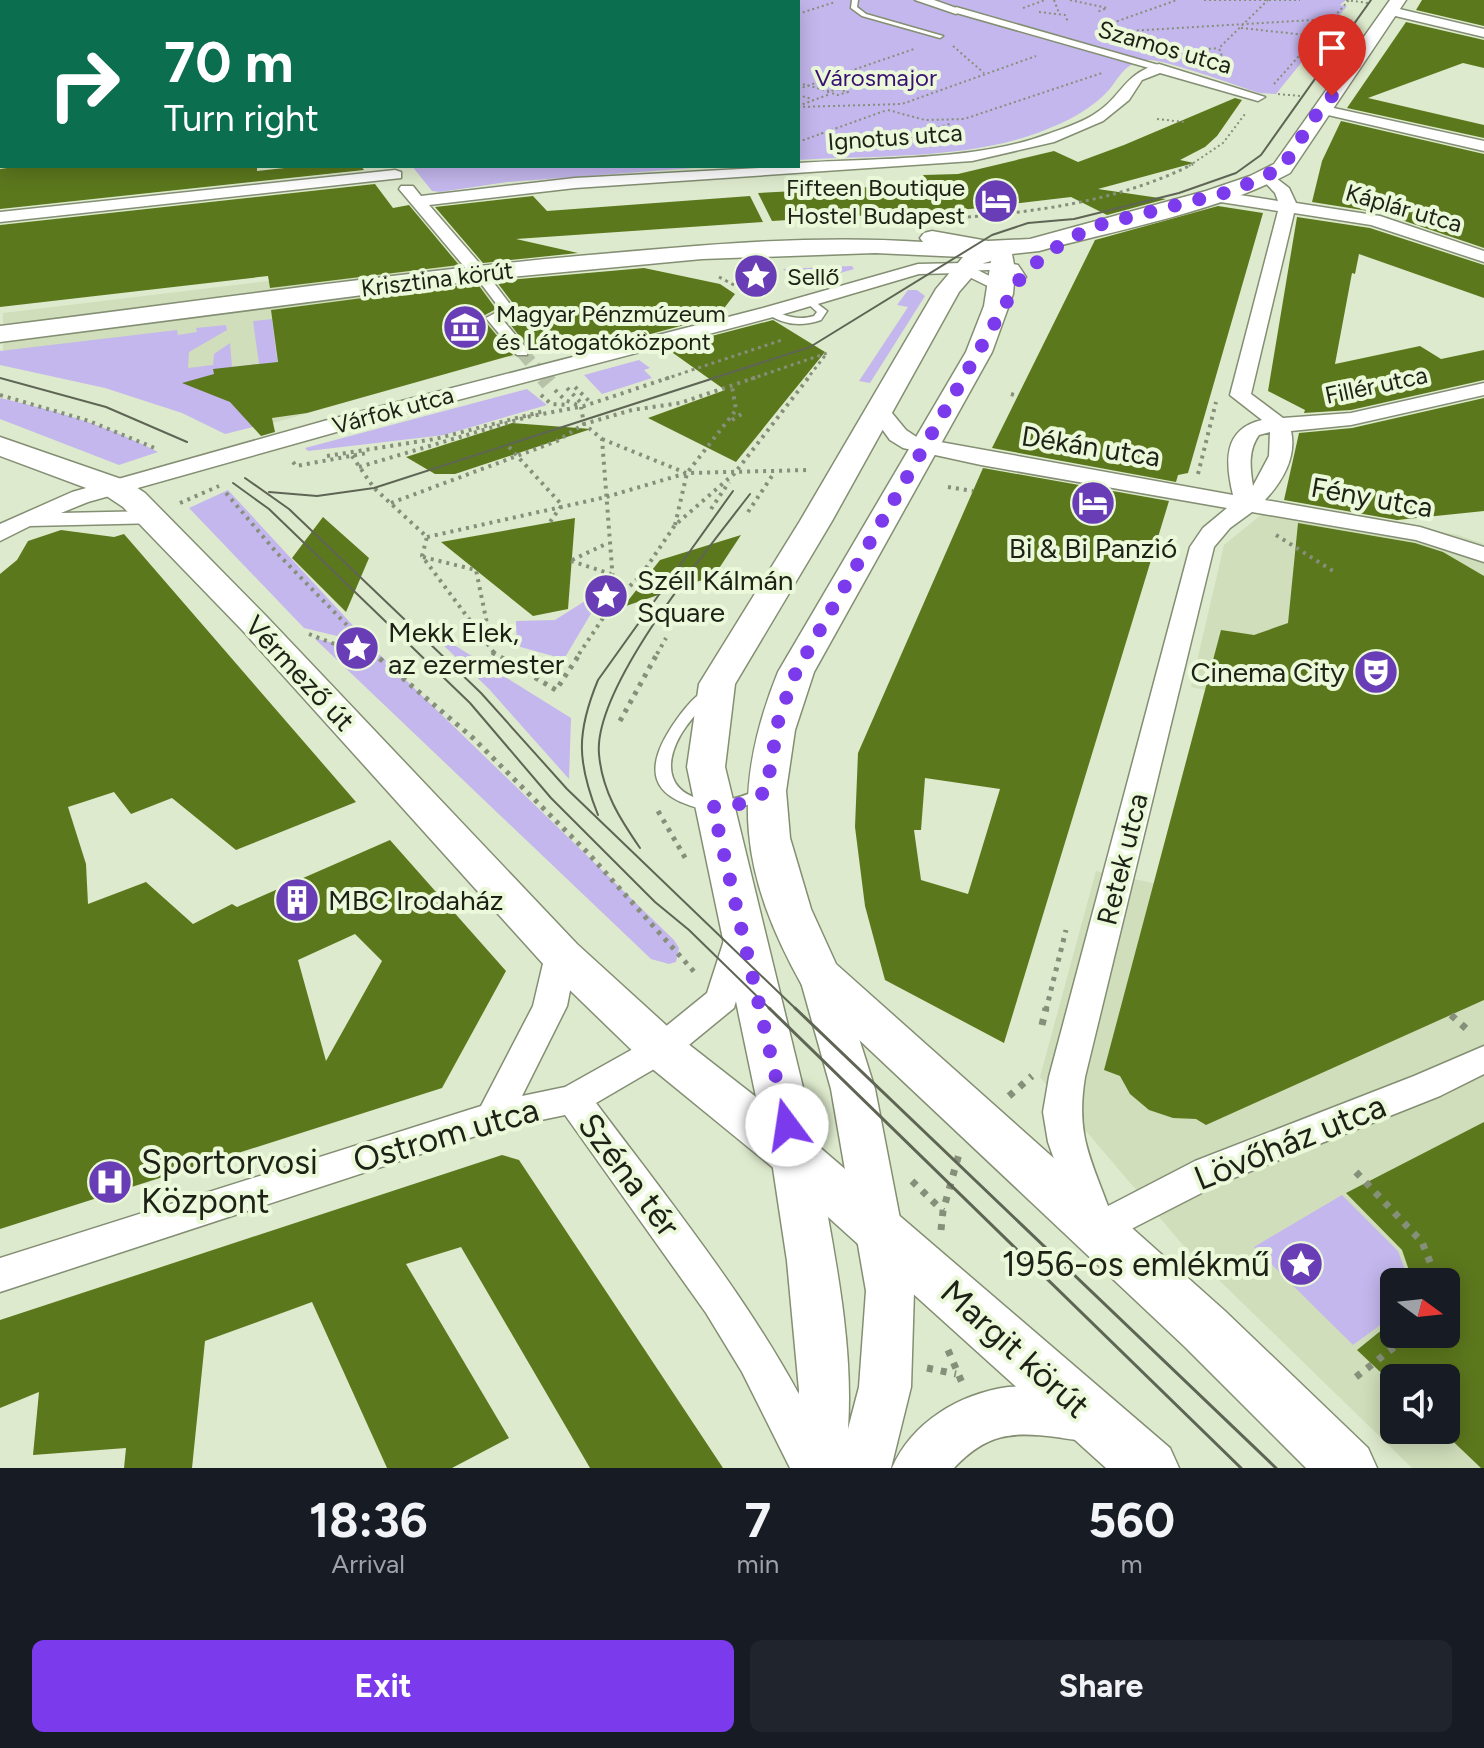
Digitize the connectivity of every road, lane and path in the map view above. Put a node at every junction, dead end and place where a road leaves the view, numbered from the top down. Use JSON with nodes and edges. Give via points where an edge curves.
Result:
{"nodes":[{"id":1,"x":841,"y":0,"type":"edge"},
{"id":2,"x":855,"y":0,"type":"edge"},
{"id":3,"x":921,"y":0,"type":"edge"},
{"id":4,"x":1054,"y":0,"type":"edge"},
{"id":5,"x":1070,"y":0,"type":"edge"},
{"id":6,"x":1177,"y":0,"type":"edge"},
{"id":7,"x":1204,"y":0,"type":"edge"},
{"id":8,"x":1300,"y":0,"type":"edge"},
{"id":9,"x":1347,"y":0,"type":"edge"},
{"id":10,"x":1266,"y":1,"type":"edge"},
{"id":11,"x":1389,"y":5,"type":"edge"},
{"id":12,"x":956,"y":10,"type":"joint"},
{"id":13,"x":1097,"y":12,"type":"dead end"},
{"id":14,"x":800,"y":13,"type":"edge"},
{"id":15,"x":1059,"y":14,"type":"dead end"},
{"id":16,"x":1330,"y":19,"type":"junction"},
{"id":17,"x":1239,"y":26,"type":"junction"},
{"id":18,"x":1484,"y":33,"type":"edge"},
{"id":19,"x":1083,"y":34,"type":"junction"},
{"id":20,"x":1316,"y":36,"type":"junction"},
{"id":21,"x":939,"y":37,"type":"junction"},
{"id":22,"x":1071,"y":43,"type":"junction"},
{"id":23,"x":1226,"y":67,"type":"dead end"},
{"id":24,"x":1152,"y":70,"type":"junction"},
{"id":25,"x":985,"y":74,"type":"junction"},
{"id":26,"x":800,"y":83,"type":"edge"},
{"id":27,"x":810,"y":85,"type":"junction"},
{"id":28,"x":800,"y":88,"type":"edge"},
{"id":29,"x":1262,"y":95,"type":"junction"},
{"id":30,"x":800,"y":96,"type":"edge"},
{"id":31,"x":815,"y":100,"type":"junction"},
{"id":32,"x":902,"y":104,"type":"junction"},
{"id":33,"x":800,"y":106,"type":"edge"},
{"id":34,"x":800,"y":107,"type":"edge"},
{"id":35,"x":1320,"y":109,"type":"junction"},
{"id":36,"x":888,"y":110,"type":"junction"},
{"id":37,"x":978,"y":114,"type":"junction"},
{"id":38,"x":985,"y":117,"type":"dead end"},
{"id":39,"x":964,"y":119,"type":"junction"},
{"id":40,"x":1157,"y":119,"type":"dead end"},
{"id":41,"x":1184,"y":122,"type":"dead end"},
{"id":42,"x":821,"y":133,"type":"junction"},
{"id":43,"x":900,"y":140,"type":"dead end"},
{"id":44,"x":800,"y":141,"type":"edge"},
{"id":45,"x":856,"y":142,"type":"dead end"},
{"id":46,"x":1484,"y":146,"type":"edge"},
{"id":47,"x":794,"y":168,"type":"edge"},
{"id":48,"x":800,"y":168,"type":"edge"},
{"id":49,"x":391,"y":171,"type":"edge"},
{"id":50,"x":1267,"y":176,"type":"junction"},
{"id":51,"x":1214,"y":196,"type":"junction"},
{"id":52,"x":417,"y":201,"type":"junction"},
{"id":53,"x":1288,"y":205,"type":"junction"},
{"id":54,"x":0,"y":217,"type":"edge"},
{"id":55,"x":968,"y":217,"type":"dead end"},
{"id":56,"x":1079,"y":229,"type":"junction"},
{"id":57,"x":931,"y":244,"type":"junction"},
{"id":58,"x":875,"y":246,"type":"junction"},
{"id":59,"x":1484,"y":257,"type":"edge"},
{"id":60,"x":964,"y":268,"type":"junction"},
{"id":61,"x":1005,"y":270,"type":"junction"},
{"id":62,"x":479,"y":273,"type":"junction"},
{"id":63,"x":707,"y":274,"type":"dead end"},
{"id":64,"x":862,"y":286,"type":"junction"},
{"id":65,"x":817,"y":299,"type":"junction"},
{"id":66,"x":770,"y":312,"type":"junction"},
{"id":67,"x":0,"y":334,"type":"edge"},
{"id":68,"x":522,"y":352,"type":"tunnel mouth"},
{"id":69,"x":566,"y":378,"type":"dead end"},
{"id":70,"x":559,"y":380,"type":"tunnel mouth"},
{"id":71,"x":549,"y":383,"type":"tunnel mouth"},
{"id":72,"x":732,"y":386,"type":"junction"},
{"id":73,"x":1484,"y":389,"type":"edge"},
{"id":74,"x":1011,"y":394,"type":"dead end"},
{"id":75,"x":0,"y":395,"type":"edge"},
{"id":76,"x":1018,"y":396,"type":"dead end"},
{"id":77,"x":591,"y":403,"type":"junction"},
{"id":78,"x":551,"y":404,"type":"dead end"},
{"id":79,"x":582,"y":406,"type":"junction"},
{"id":80,"x":565,"y":408,"type":"junction"},
{"id":81,"x":880,"y":411,"type":"junction"},
{"id":82,"x":745,"y":412,"type":"dead end"},
{"id":83,"x":774,"y":414,"type":"dead end"},
{"id":84,"x":781,"y":414,"type":"junction"},
{"id":85,"x":729,"y":422,"type":"junction"},
{"id":86,"x":584,"y":424,"type":"junction"},
{"id":87,"x":1278,"y":424,"type":"junction"},
{"id":88,"x":435,"y":439,"type":"junction"},
{"id":89,"x":602,"y":439,"type":"junction"},
{"id":90,"x":0,"y":446,"type":"edge"},
{"id":91,"x":925,"y":446,"type":"junction"},
{"id":92,"x":509,"y":447,"type":"dead end"},
{"id":93,"x":158,"y":449,"type":"dead end"},
{"id":94,"x":517,"y":455,"type":"junction"},
{"id":95,"x":352,"y":456,"type":"junction"},
{"id":96,"x":280,"y":463,"type":"dead end"},
{"id":97,"x":296,"y":466,"type":"dead end"},
{"id":98,"x":359,"y":467,"type":"junction"},
{"id":99,"x":820,"y":469,"type":"dead end"},
{"id":100,"x":775,"y":472,"type":"junction"},
{"id":101,"x":687,"y":473,"type":"junction"},
{"id":102,"x":734,"y":474,"type":"junction"},
{"id":103,"x":948,"y":487,"type":"dead end"},
{"id":104,"x":116,"y":488,"type":"junction"},
{"id":105,"x":1173,"y":490,"type":"junction"},
{"id":106,"x":973,"y":491,"type":"dead end"},
{"id":107,"x":226,"y":493,"type":"dead end"},
{"id":108,"x":606,"y":497,"type":"junction"},
{"id":109,"x":1250,"y":502,"type":"junction"},
{"id":110,"x":391,"y":503,"type":"junction"},
{"id":111,"x":562,"y":505,"type":"junction"},
{"id":112,"x":711,"y":509,"type":"dead end"},
{"id":113,"x":748,"y":512,"type":"dead end"},
{"id":114,"x":153,"y":518,"type":"junction"},
{"id":115,"x":550,"y":522,"type":"dead end"},
{"id":116,"x":675,"y":525,"type":"junction"},
{"id":117,"x":10,"y":528,"type":"edge"},
{"id":118,"x":427,"y":537,"type":"junction"},
{"id":119,"x":608,"y":543,"type":"junction"},
{"id":120,"x":1484,"y":555,"type":"edge"},
{"id":121,"x":422,"y":556,"type":"junction"},
{"id":122,"x":1333,"y":571,"type":"dead end"},
{"id":123,"x":611,"y":574,"type":"junction"},
{"id":124,"x":613,"y":603,"type":"junction"},
{"id":125,"x":300,"y":630,"type":"dead end"},
{"id":126,"x":666,"y":638,"type":"dead end"},
{"id":127,"x":372,"y":652,"type":"junction"},
{"id":128,"x":493,"y":653,"type":"junction"},
{"id":129,"x":620,"y":721,"type":"dead end"},
{"id":130,"x":766,"y":792,"type":"junction"},
{"id":131,"x":651,"y":800,"type":"dead end"},
{"id":132,"x":713,"y":807,"type":"junction"},
{"id":133,"x":689,"y":864,"type":"dead end"},
{"id":134,"x":740,"y":930,"type":"junction"},
{"id":135,"x":561,"y":955,"type":"junction"},
{"id":136,"x":680,"y":959,"type":"dead end"},
{"id":137,"x":819,"y":975,"type":"junction"},
{"id":138,"x":1451,"y":1015,"type":"dead end"},
{"id":139,"x":1478,"y":1047,"type":"edge"},
{"id":140,"x":661,"y":1049,"type":"junction"},
{"id":141,"x":573,"y":1099,"type":"junction"},
{"id":142,"x":494,"y":1116,"type":"junction"},
{"id":143,"x":982,"y":1122,"type":"junction"},
{"id":144,"x":794,"y":1155,"type":"junction"},
{"id":145,"x":1356,"y":1172,"type":"dead end"},
{"id":146,"x":943,"y":1211,"type":"dead end"},
{"id":147,"x":881,"y":1230,"type":"junction"},
{"id":148,"x":1098,"y":1230,"type":"junction"},
{"id":149,"x":1432,"y":1268,"type":"edge"},
{"id":150,"x":0,"y":1275,"type":"edge"},
{"id":151,"x":1393,"y":1348,"type":"edge"},
{"id":152,"x":1356,"y":1377,"type":"dead end"},
{"id":153,"x":1095,"y":1420,"type":"junction"},
{"id":154,"x":813,"y":1468,"type":"edge"},
{"id":155,"x":819,"y":1468,"type":"edge"},
{"id":156,"x":864,"y":1468,"type":"edge"},
{"id":157,"x":919,"y":1468,"type":"edge"},
{"id":158,"x":1149,"y":1468,"type":"edge"},
{"id":159,"x":1347,"y":1468,"type":"edge"}],
"edges":[{"from":1,"to":14,"type":"path"},
{"from":2,"to":21,"type":"lane","via":[[854,8],[864,15]]},
{"from":3,"to":12,"type":"street","name":"Szamos utca"},
{"from":4,"to":15,"type":"path"},
{"from":5,"to":13,"type":"path","via":[[1107,8]]},
{"from":6,"to":19,"type":"path"},
{"from":7,"to":10,"type":"path"},
{"from":8,"to":10,"type":"path"},
{"from":9,"to":11,"type":"path"},
{"from":9,"to":16,"type":"path"},
{"from":10,"to":17,"type":"path"},
{"from":11,"to":18,"type":"street"},
{"from":11,"to":35,"type":"main road"},
{"from":12,"to":22,"type":"street","name":"Szamos utca"},
{"from":16,"to":17,"type":"path"},
{"from":16,"to":20,"type":"path"},
{"from":17,"to":19,"type":"path"},
{"from":17,"to":20,"type":"path"},
{"from":17,"to":23,"type":"path","via":[[1219,48]]},
{"from":19,"to":22,"type":"path"},
{"from":20,"to":29,"type":"path"},
{"from":21,"to":25,"type":"path"},
{"from":21,"to":27,"type":"path"},
{"from":22,"to":24,"type":"street","name":"Szamos utca"},
{"from":22,"to":25,"type":"path"},
{"from":24,"to":29,"type":"street","name":"Szamos utca"},
{"from":24,"to":37,"type":"path","via":[[1111,70]]},
{"from":24,"to":48,"type":"street","name":"Ignotus utca","via":[[1137,77],[1124,97],[1098,118],[1049,139],[972,156]]},
{"from":25,"to":32,"type":"path"},
{"from":26,"to":27,"type":"path"},
{"from":27,"to":28,"type":"path"},
{"from":27,"to":31,"type":"path","via":[[830,92]]},
{"from":29,"to":55,"type":"path","via":[[1223,143],[1159,179],[1063,205]]},
{"from":30,"to":31,"type":"path"},
{"from":31,"to":33,"type":"path"},
{"from":32,"to":34,"type":"path"},
{"from":32,"to":36,"type":"path"},
{"from":35,"to":46,"type":"street"},
{"from":35,"to":50,"type":"main road","via":[[1282,168]]},
{"from":36,"to":39,"type":"path","via":[[925,120]]},
{"from":36,"to":42,"type":"path"},
{"from":37,"to":38,"type":"path"},
{"from":37,"to":39,"type":"path"},
{"from":39,"to":43,"type":"path"},
{"from":40,"to":41,"type":"path"},
{"from":42,"to":44,"type":"path"},
{"from":42,"to":45,"type":"path"},
{"from":47,"to":52,"type":"street","name":"Ignotus utca","via":[[587,182]]},
{"from":49,"to":52,"type":"street"},
{"from":49,"to":54,"type":"street"},
{"from":50,"to":51,"type":"main road"},
{"from":50,"to":53,"type":"street","via":[[1288,198]]},
{"from":51,"to":53,"type":"street","name":"Káplár utca"},
{"from":51,"to":56,"type":"main road"},
{"from":52,"to":62,"type":"street"},
{"from":53,"to":59,"type":"street","name":"Káplár utca","via":[[1391,220]]},
{"from":53,"to":87,"type":"street","via":[[1240,386],[1247,402]]},
{"from":56,"to":57,"type":"main road"},
{"from":56,"to":61,"type":"main road","via":[[1047,253]]},
{"from":56,"to":61,"type":"main road","via":[[1031,246]]},
{"from":57,"to":58,"type":"main road","name":"Krisztina körút"},
{"from":57,"to":60,"type":"main road"},
{"from":57,"to":61,"type":"main road"},
{"from":58,"to":62,"type":"main road","name":"Krisztina körút","via":[[702,252]]},
{"from":58,"to":64,"type":"street","via":[[876,269]]},
{"from":60,"to":61,"type":"main road"},
{"from":60,"to":61,"type":"street"},
{"from":60,"to":64,"type":"street","name":"Várfok utca","via":[[918,269]]},
{"from":60,"to":81,"type":"main road"},
{"from":61,"to":91,"type":"main road","via":[[990,328]]},
{"from":62,"to":67,"type":"main road","name":"Krisztina körút"},
{"from":62,"to":68,"type":"street","via":[[509,312],[493,318]]},
{"from":63,"to":66,"type":"path","via":[[742,287]]},
{"from":64,"to":65,"type":"street","name":"Várfok utca"},
{"from":65,"to":66,"type":"street","name":"Várfok utca"},
{"from":65,"to":77,"type":"path","via":[[833,305],[823,323]]},
{"from":66,"to":104,"type":"street","name":"Várfok utca"},
{"from":69,"to":77,"type":"path"},
{"from":70,"to":79,"type":"path"},
{"from":71,"to":79,"type":"path","via":[[565,400]]},
{"from":72,"to":84,"type":"path","via":[[827,353]]},
{"from":72,"to":85,"type":"path","via":[[736,410]]},
{"from":72,"to":86,"type":"path"},
{"from":73,"to":87,"type":"street","name":"Fillér utca","via":[[1326,422]]},
{"from":74,"to":76,"type":"path"},
{"from":75,"to":93,"type":"path","via":[[89,421]]},
{"from":77,"to":79,"type":"path"},
{"from":78,"to":79,"type":"path"},
{"from":79,"to":80,"type":"path"},
{"from":79,"to":86,"type":"path"},
{"from":80,"to":88,"type":"path"},
{"from":80,"to":98,"type":"path"},
{"from":81,"to":91,"type":"street","name":"Dékán utca","via":[[903,439]]},
{"from":81,"to":132,"type":"main road","via":[[717,684],[706,767]]},
{"from":82,"to":85,"type":"path"},
{"from":83,"to":84,"type":"path"},
{"from":84,"to":102,"type":"path"},
{"from":85,"to":101,"type":"path"},
{"from":86,"to":89,"type":"path"},
{"from":86,"to":94,"type":"path","via":[[557,441]]},
{"from":87,"to":109,"type":"street","name":"Retek utca","via":[[1283,444],[1276,473]]},
{"from":87,"to":109,"type":"street","via":[[1247,435]]},
{"from":88,"to":95,"type":"path"},
{"from":88,"to":96,"type":"path"},
{"from":89,"to":101,"type":"path"},
{"from":89,"to":108,"type":"path"},
{"from":90,"to":104,"type":"main road","name":"Vérmező út"},
{"from":91,"to":105,"type":"street","name":"Dékán utca"},
{"from":91,"to":130,"type":"main road","via":[[796,672],[779,717]]},
{"from":92,"to":94,"type":"path"},
{"from":94,"to":110,"type":"path"},
{"from":94,"to":111,"type":"path"},
{"from":95,"to":97,"type":"path"},
{"from":95,"to":98,"type":"path"},
{"from":98,"to":110,"type":"path"},
{"from":99,"to":100,"type":"path"},
{"from":100,"to":102,"type":"path"},
{"from":100,"to":113,"type":"path"},
{"from":101,"to":102,"type":"path"},
{"from":101,"to":108,"type":"path"},
{"from":101,"to":116,"type":"path"},
{"from":102,"to":112,"type":"path"},
{"from":102,"to":116,"type":"path"},
{"from":103,"to":106,"type":"path"},
{"from":104,"to":114,"type":"main road","name":"Vérmező út"},
{"from":104,"to":117,"type":"street","name":"Várfok utca","via":[[80,497]]},
{"from":105,"to":109,"type":"street","name":"Dékán utca"},
{"from":105,"to":109,"type":"street","name":"Retek utca","via":[[1210,485]]},
{"from":107,"to":127,"type":"path"},
{"from":108,"to":111,"type":"path"},
{"from":108,"to":119,"type":"path"},
{"from":109,"to":120,"type":"street","name":"Fény utca","via":[[1420,534]]},
{"from":109,"to":122,"type":"path"},
{"from":109,"to":148,"type":"street","name":"Retek utca","via":[[1211,531],[1202,547],[1067,1077],[1061,1112],[1066,1142]]},
{"from":110,"to":118,"type":"path"},
{"from":111,"to":115,"type":"path"},
{"from":111,"to":118,"type":"path"},
{"from":114,"to":117,"type":"street","name":"Várfok utca"},
{"from":114,"to":135,"type":"main road","name":"Vérmező út"},
{"from":116,"to":124,"type":"path","via":[[642,574]]},
{"from":118,"to":121,"type":"path"},
{"from":119,"to":123,"type":"path"},
{"from":119,"to":123,"type":"path","via":[[571,561]]},
{"from":121,"to":128,"type":"path"},
{"from":121,"to":128,"type":"path","via":[[476,570]]},
{"from":123,"to":124,"type":"path"},
{"from":124,"to":128,"type":"path","via":[[556,690]]},
{"from":125,"to":127,"type":"path","via":[[362,655]]},
{"from":126,"to":129,"type":"path"},
{"from":127,"to":136,"type":"path","via":[[538,801]]},
{"from":130,"to":132,"type":"lane","via":[[739,804]]},
{"from":130,"to":137,"type":"main road","via":[[775,861],[800,940]]},
{"from":131,"to":133,"type":"path"},
{"from":132,"to":134,"type":"main road"},
{"from":134,"to":140,"type":"street","name":"Széna tér","via":[[722,999]]},
{"from":134,"to":144,"type":"main road"},
{"from":135,"to":140,"type":"main road","name":"Vérmező út"},
{"from":135,"to":142,"type":"street","via":[[550,1006]]},
{"from":137,"to":143,"type":"main road"},
{"from":137,"to":147,"type":"street","via":[[853,1089]]},
{"from":138,"to":139,"type":"path"},
{"from":139,"to":148,"type":"street","name":"Lövőház utca","via":[[1427,1086],[1208,1172]]},
{"from":140,"to":141,"type":"street","name":"Széna tér"},
{"from":140,"to":144,"type":"main road","name":"Vérmező út"},
{"from":141,"to":142,"type":"street","name":"Ostrom utca"},
{"from":141,"to":154,"type":"street","name":"Széna tér","via":[[728,1312]]},
{"from":142,"to":150,"type":"street","name":"Ostrom utca"},
{"from":143,"to":146,"type":"path","via":[[956,1160]]},
{"from":143,"to":148,"type":"main road"},
{"from":144,"to":147,"type":"main road"},
{"from":144,"to":155,"type":"street","via":[[825,1390]]},
{"from":145,"to":149,"type":"path","via":[[1422,1242]]},
{"from":147,"to":153,"type":"main road","name":"Margit körút"},
{"from":147,"to":156,"type":"street","via":[[890,1291],[888,1359]]},
{"from":148,"to":159,"type":"main road"},
{"from":151,"to":152,"type":"path"},
{"from":153,"to":157,"type":"street","via":[[1032,1410],[980,1417],[945,1440]]},
{"from":153,"to":158,"type":"main road","name":"Margit körút"}]}
